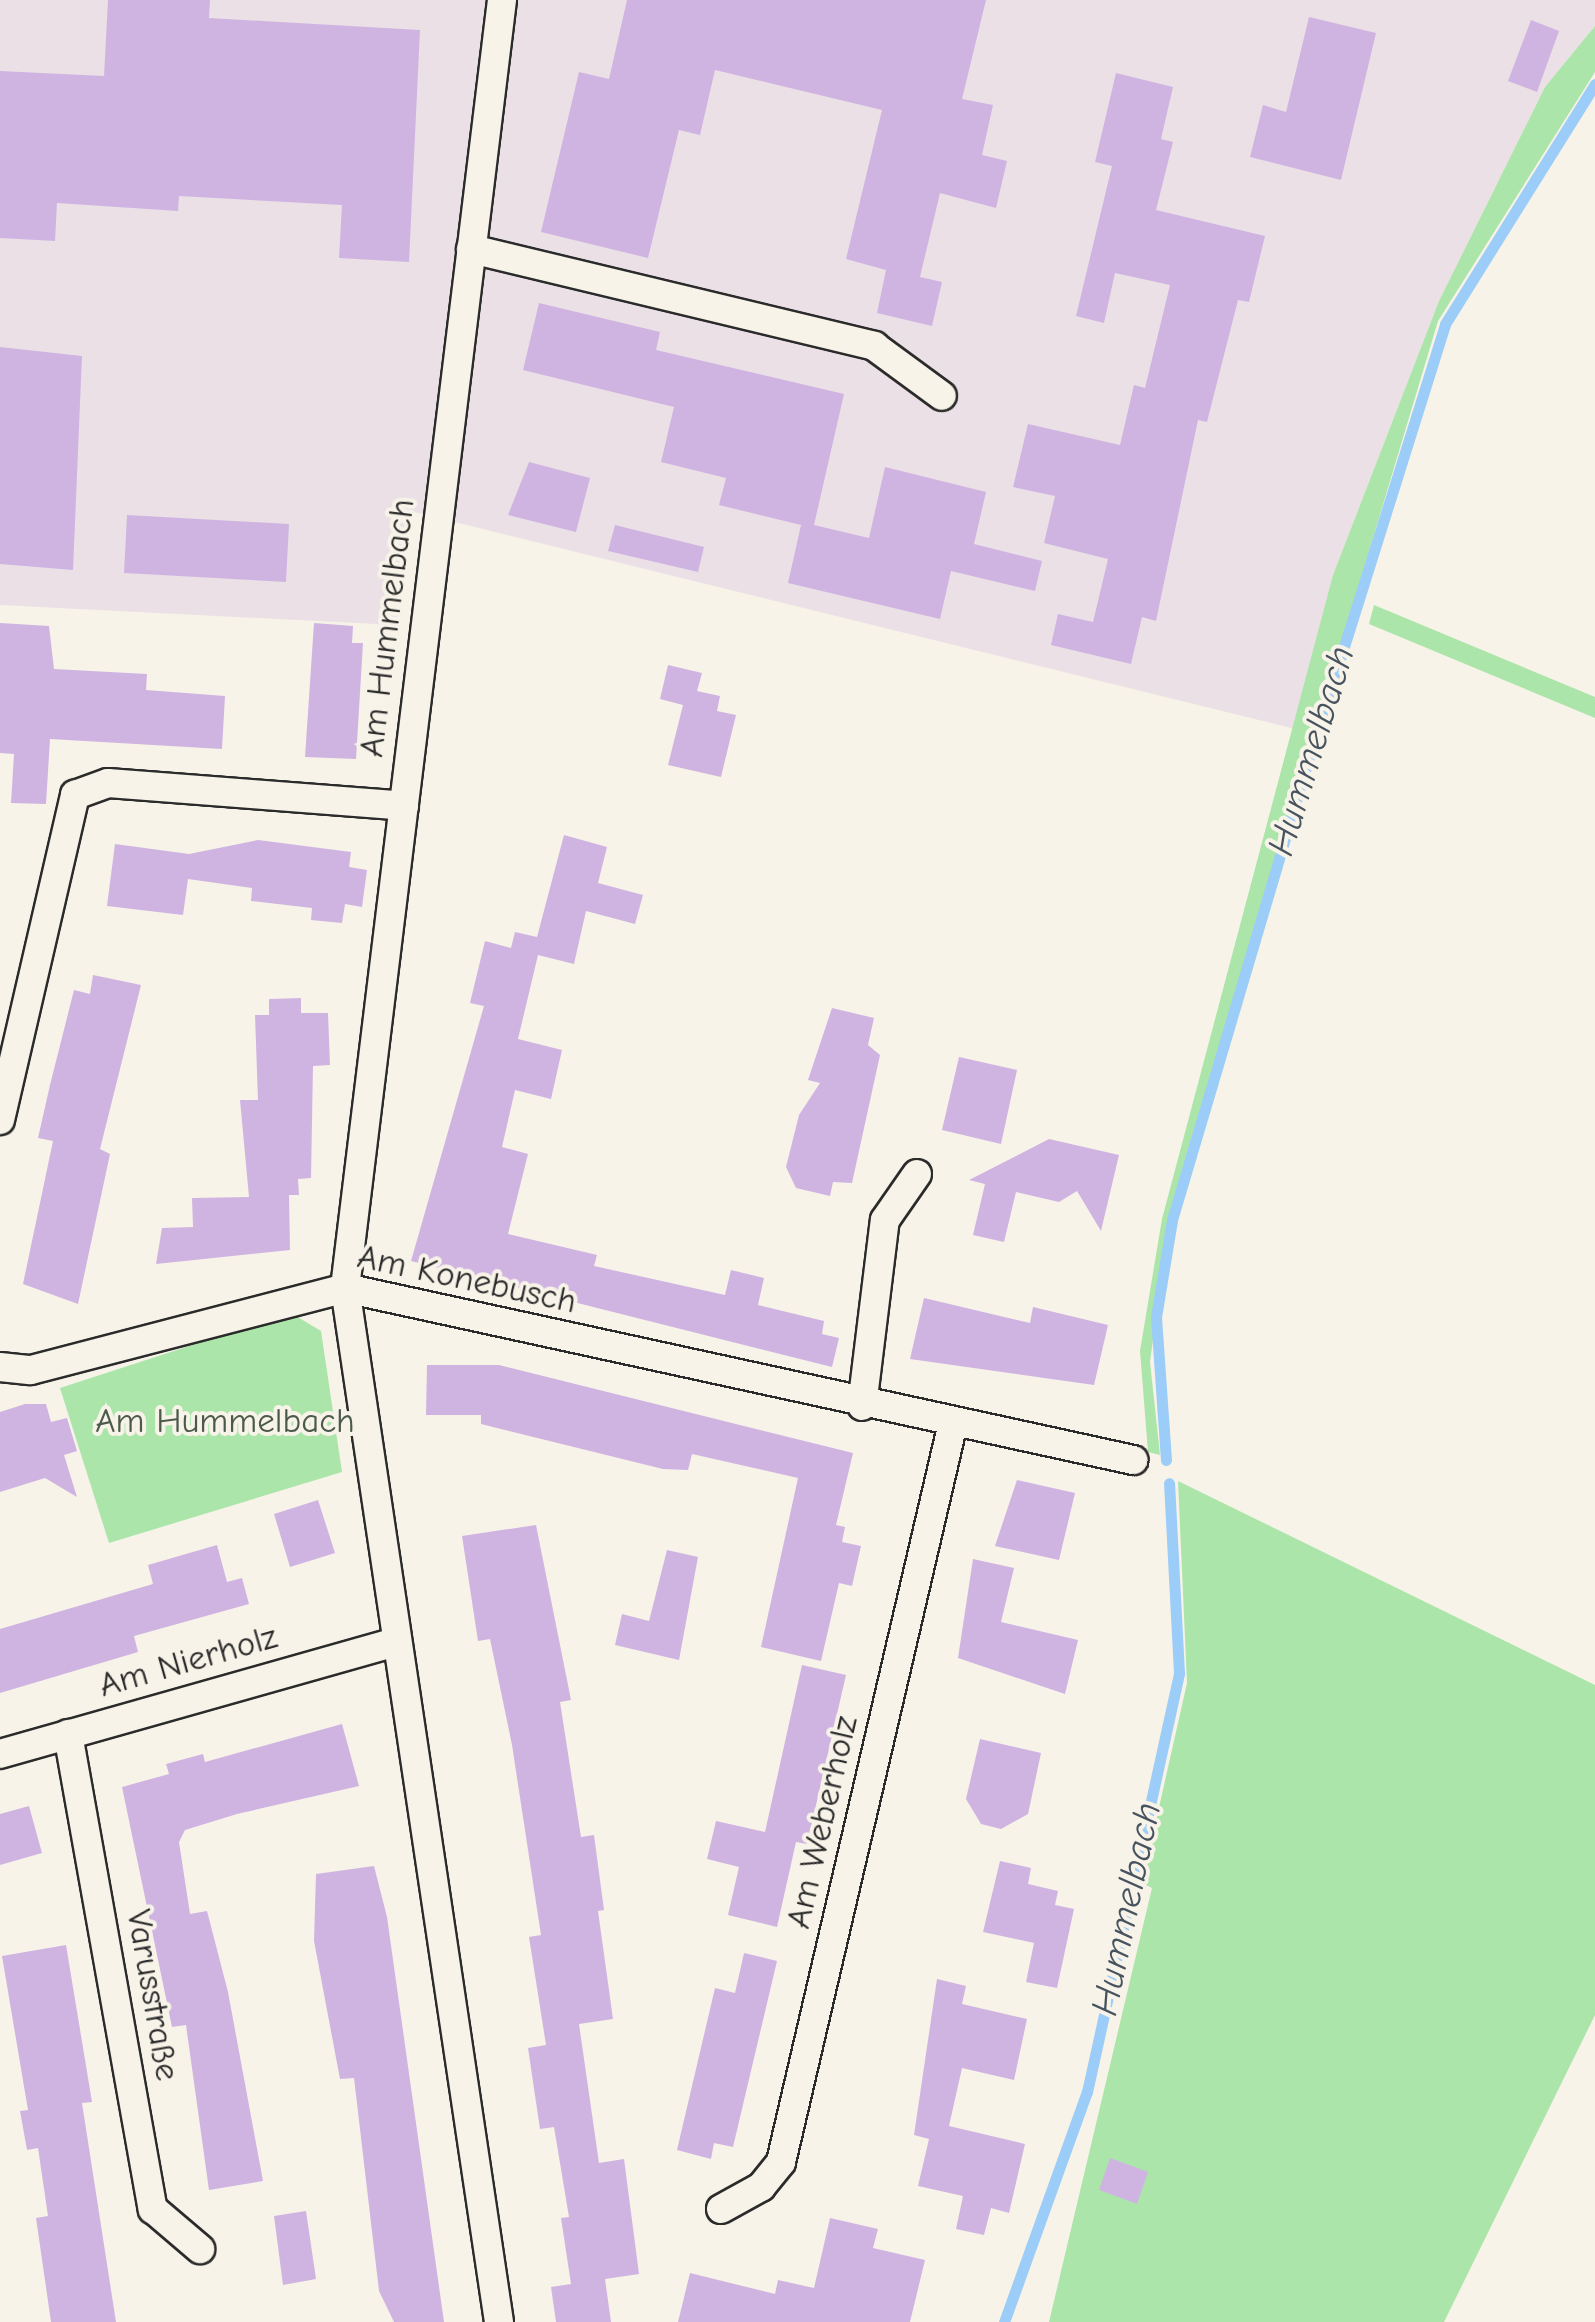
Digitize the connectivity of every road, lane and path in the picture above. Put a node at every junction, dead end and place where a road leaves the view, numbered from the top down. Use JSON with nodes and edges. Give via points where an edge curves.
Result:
{"nodes":[{"id":1,"x":502,"y":0,"type":"edge"},
{"id":2,"x":471,"y":249,"type":"junction"},
{"id":3,"x":942,"y":396,"type":"dead end"},
{"id":4,"x":404,"y":806,"type":"junction"},
{"id":5,"x":0,"y":1120,"type":"edge"},
{"id":6,"x":917,"y":1174,"type":"dead end"},
{"id":7,"x":345,"y":1288,"type":"junction"},
{"id":8,"x":0,"y":1366,"type":"edge"},
{"id":9,"x":862,"y":1406,"type":"junction"},
{"id":10,"x":953,"y":1423,"type":"junction"},
{"id":11,"x":1133,"y":1460,"type":"dead end"},
{"id":12,"x":396,"y":1642,"type":"junction"},
{"id":13,"x":68,"y":1734,"type":"junction"},
{"id":14,"x":0,"y":1754,"type":"edge"},
{"id":15,"x":721,"y":2209,"type":"dead end"},
{"id":16,"x":200,"y":2249,"type":"dead end"},
{"id":17,"x":498,"y":2322,"type":"edge"}],
"edges":[{"from":1,"to":2,"type":"street","name":"Am Hummelbach"},
{"from":2,"to":3,"type":"street","via":[[874,346]]},
{"from":2,"to":4,"type":"street","name":"Am Hummelbach"},
{"from":4,"to":5,"type":"street","via":[[108,783],[75,795]]},
{"from":4,"to":7,"type":"street","name":"Am Hummelbach"},
{"from":6,"to":9,"type":"street","via":[[885,1220]]},
{"from":7,"to":8,"type":"street","name":"Am Konebusch","via":[[30,1370]]},
{"from":7,"to":9,"type":"street","name":"Am Konebusch"},
{"from":7,"to":12,"type":"street","name":"Am Hummelbach"},
{"from":9,"to":10,"type":"street","name":"Am Konebusch"},
{"from":10,"to":11,"type":"street","name":"Am Konebusch"},
{"from":10,"to":15,"type":"street","name":"Am Weberholz","via":[[782,2162],[761,2187]]},
{"from":12,"to":13,"type":"street","name":"Am Nierholz"},
{"from":12,"to":17,"type":"street","name":"Am Hummelbach"},
{"from":13,"to":14,"type":"street","name":"Am Nierholz"},
{"from":13,"to":16,"type":"street","name":"Varusstraße","via":[[154,2208]]}]}
